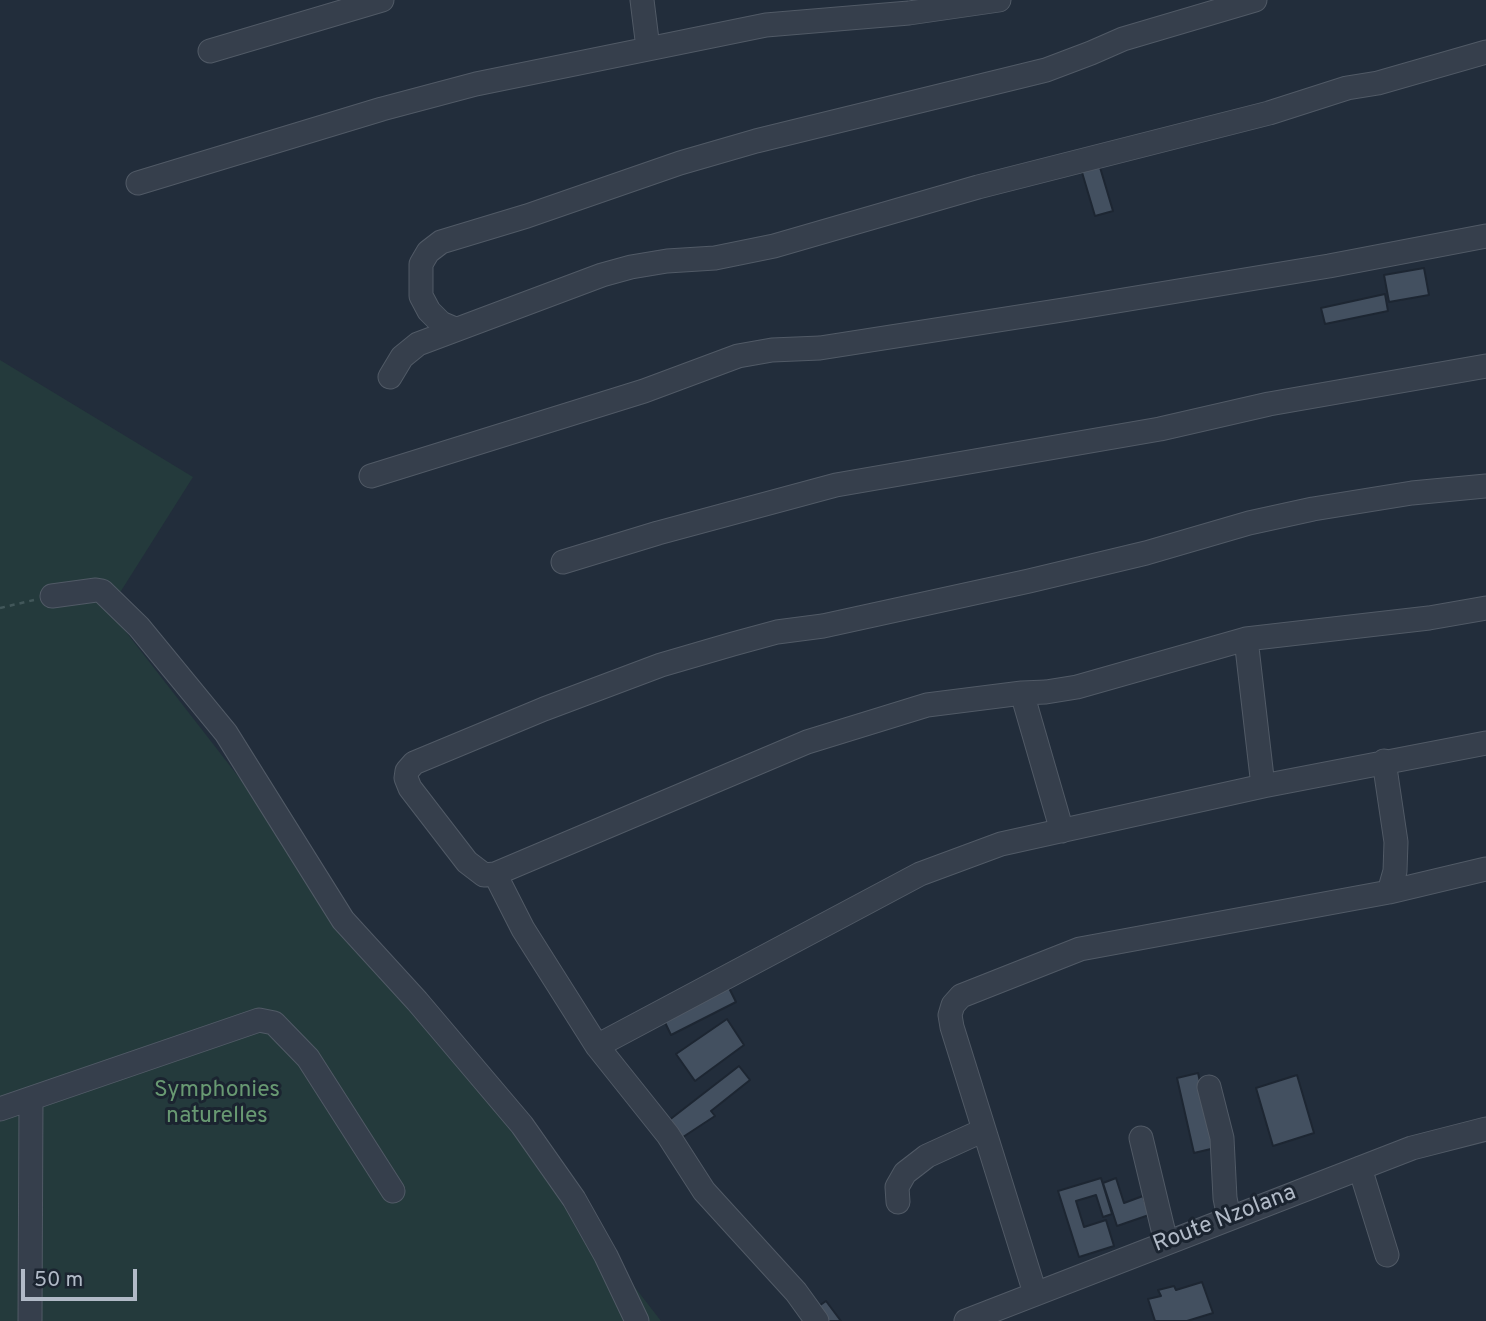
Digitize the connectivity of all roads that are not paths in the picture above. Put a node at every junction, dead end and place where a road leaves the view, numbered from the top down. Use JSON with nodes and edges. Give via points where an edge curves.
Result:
{"nodes":[{"id":1,"x":382,"y":0,"type":"edge"},
{"id":2,"x":642,"y":0,"type":"edge"},
{"id":3,"x":999,"y":0,"type":"edge"},
{"id":4,"x":1255,"y":0,"type":"edge"},
{"id":5,"x":648,"y":48,"type":"junction"},
{"id":6,"x":210,"y":51,"type":"dead end"},
{"id":7,"x":1486,"y":52,"type":"edge"},
{"id":8,"x":138,"y":183,"type":"dead end"},
{"id":9,"x":1486,"y":236,"type":"edge"},
{"id":10,"x":455,"y":329,"type":"junction"},
{"id":11,"x":1486,"y":366,"type":"edge"},
{"id":12,"x":390,"y":377,"type":"dead end"},
{"id":13,"x":371,"y":476,"type":"dead end"},
{"id":14,"x":1486,"y":486,"type":"edge"},
{"id":15,"x":564,"y":562,"type":"dead end"},
{"id":16,"x":52,"y":596,"type":"road end"},
{"id":17,"x":1486,"y":608,"type":"edge"},
{"id":18,"x":1246,"y":639,"type":"junction"},
{"id":19,"x":1022,"y":693,"type":"junction"},
{"id":20,"x":1486,"y":743,"type":"edge"},
{"id":21,"x":1384,"y":761,"type":"junction"},
{"id":22,"x":1263,"y":786,"type":"junction"},
{"id":23,"x":1062,"y":831,"type":"junction"},
{"id":24,"x":1486,"y":869,"type":"edge"},
{"id":25,"x":495,"y":874,"type":"junction"},
{"id":26,"x":1389,"y":892,"type":"junction"},
{"id":27,"x":597,"y":1046,"type":"junction"},
{"id":28,"x":1209,"y":1087,"type":"dead end"},
{"id":29,"x":31,"y":1099,"type":"junction"},
{"id":30,"x":0,"y":1109,"type":"edge"},
{"id":31,"x":1486,"y":1129,"type":"edge"},
{"id":32,"x":984,"y":1130,"type":"junction"},
{"id":33,"x":1141,"y":1139,"type":"dead end"},
{"id":34,"x":1360,"y":1168,"type":"junction"},
{"id":35,"x":393,"y":1191,"type":"dead end"},
{"id":36,"x":898,"y":1202,"type":"dead end"},
{"id":37,"x":1229,"y":1218,"type":"junction"},
{"id":38,"x":1167,"y":1242,"type":"junction"},
{"id":39,"x":1387,"y":1255,"type":"dead end"},
{"id":40,"x":1035,"y":1293,"type":"junction"},
{"id":41,"x":30,"y":1321,"type":"edge"},
{"id":42,"x":637,"y":1321,"type":"edge"},
{"id":43,"x":817,"y":1321,"type":"edge"},
{"id":44,"x":966,"y":1321,"type":"edge"}],
"edges":[{"from":1,"to":6,"type":"street"},
{"from":2,"to":5,"type":"street"},
{"from":3,"to":5,"type":"street","via":[[766,25]]},
{"from":4,"to":10,"type":"street","via":[[1123,39],[1046,70],[680,163],[441,242],[421,264],[421,296],[441,323]]},
{"from":5,"to":8,"type":"street","via":[[476,84]]},
{"from":7,"to":10,"type":"street","via":[[774,246],[631,267]]},
{"from":9,"to":13,"type":"street","via":[[1030,315],[738,356],[644,391]]},
{"from":10,"to":12,"type":"street","via":[[418,344],[402,357]]},
{"from":11,"to":15,"type":"street","via":[[836,485]]},
{"from":14,"to":25,"type":"street","via":[[1313,509],[1029,581],[777,632],[661,665],[414,763],[407,771],[410,788],[475,870]]},
{"from":16,"to":42,"type":"street","via":[[102,592],[139,627],[226,733],[343,920],[522,1125],[574,1199]]},
{"from":17,"to":18,"type":"street"},
{"from":18,"to":19,"type":"street","via":[[1077,687]]},
{"from":18,"to":22,"type":"street"},
{"from":19,"to":23,"type":"street"},
{"from":19,"to":25,"type":"street","via":[[926,705],[807,742]]},
{"from":20,"to":21,"type":"street"},
{"from":21,"to":22,"type":"street"},
{"from":21,"to":26,"type":"street","via":[[1396,842]]},
{"from":22,"to":23,"type":"street"},
{"from":23,"to":27,"type":"street","via":[[1001,844],[920,874]]},
{"from":24,"to":26,"type":"street"},
{"from":25,"to":27,"type":"street","via":[[523,929]]},
{"from":26,"to":32,"type":"street","via":[[1080,949],[961,996],[950,1015],[952,1027]]},
{"from":27,"to":43,"type":"street","via":[[668,1135],[704,1191]]},
{"from":28,"to":37,"type":"street","via":[[1222,1138]]},
{"from":29,"to":30,"type":"street"},
{"from":29,"to":35,"type":"street","via":[[259,1020],[274,1023],[308,1058]]},
{"from":29,"to":41,"type":"street"},
{"from":31,"to":34,"type":"street","name":"Route Nzolana","via":[[1412,1148]]},
{"from":32,"to":36,"type":"street","via":[[926,1156],[905,1173],[897,1186]]},
{"from":32,"to":40,"type":"street"},
{"from":33,"to":38,"type":"street"},
{"from":34,"to":37,"type":"street","name":"Route Nzolana"},
{"from":34,"to":39,"type":"street"},
{"from":37,"to":38,"type":"street","name":"Route Nzolana"},
{"from":38,"to":40,"type":"street","name":"Route Nzolana"},
{"from":40,"to":44,"type":"street","name":"Route Nzolana"}]}
